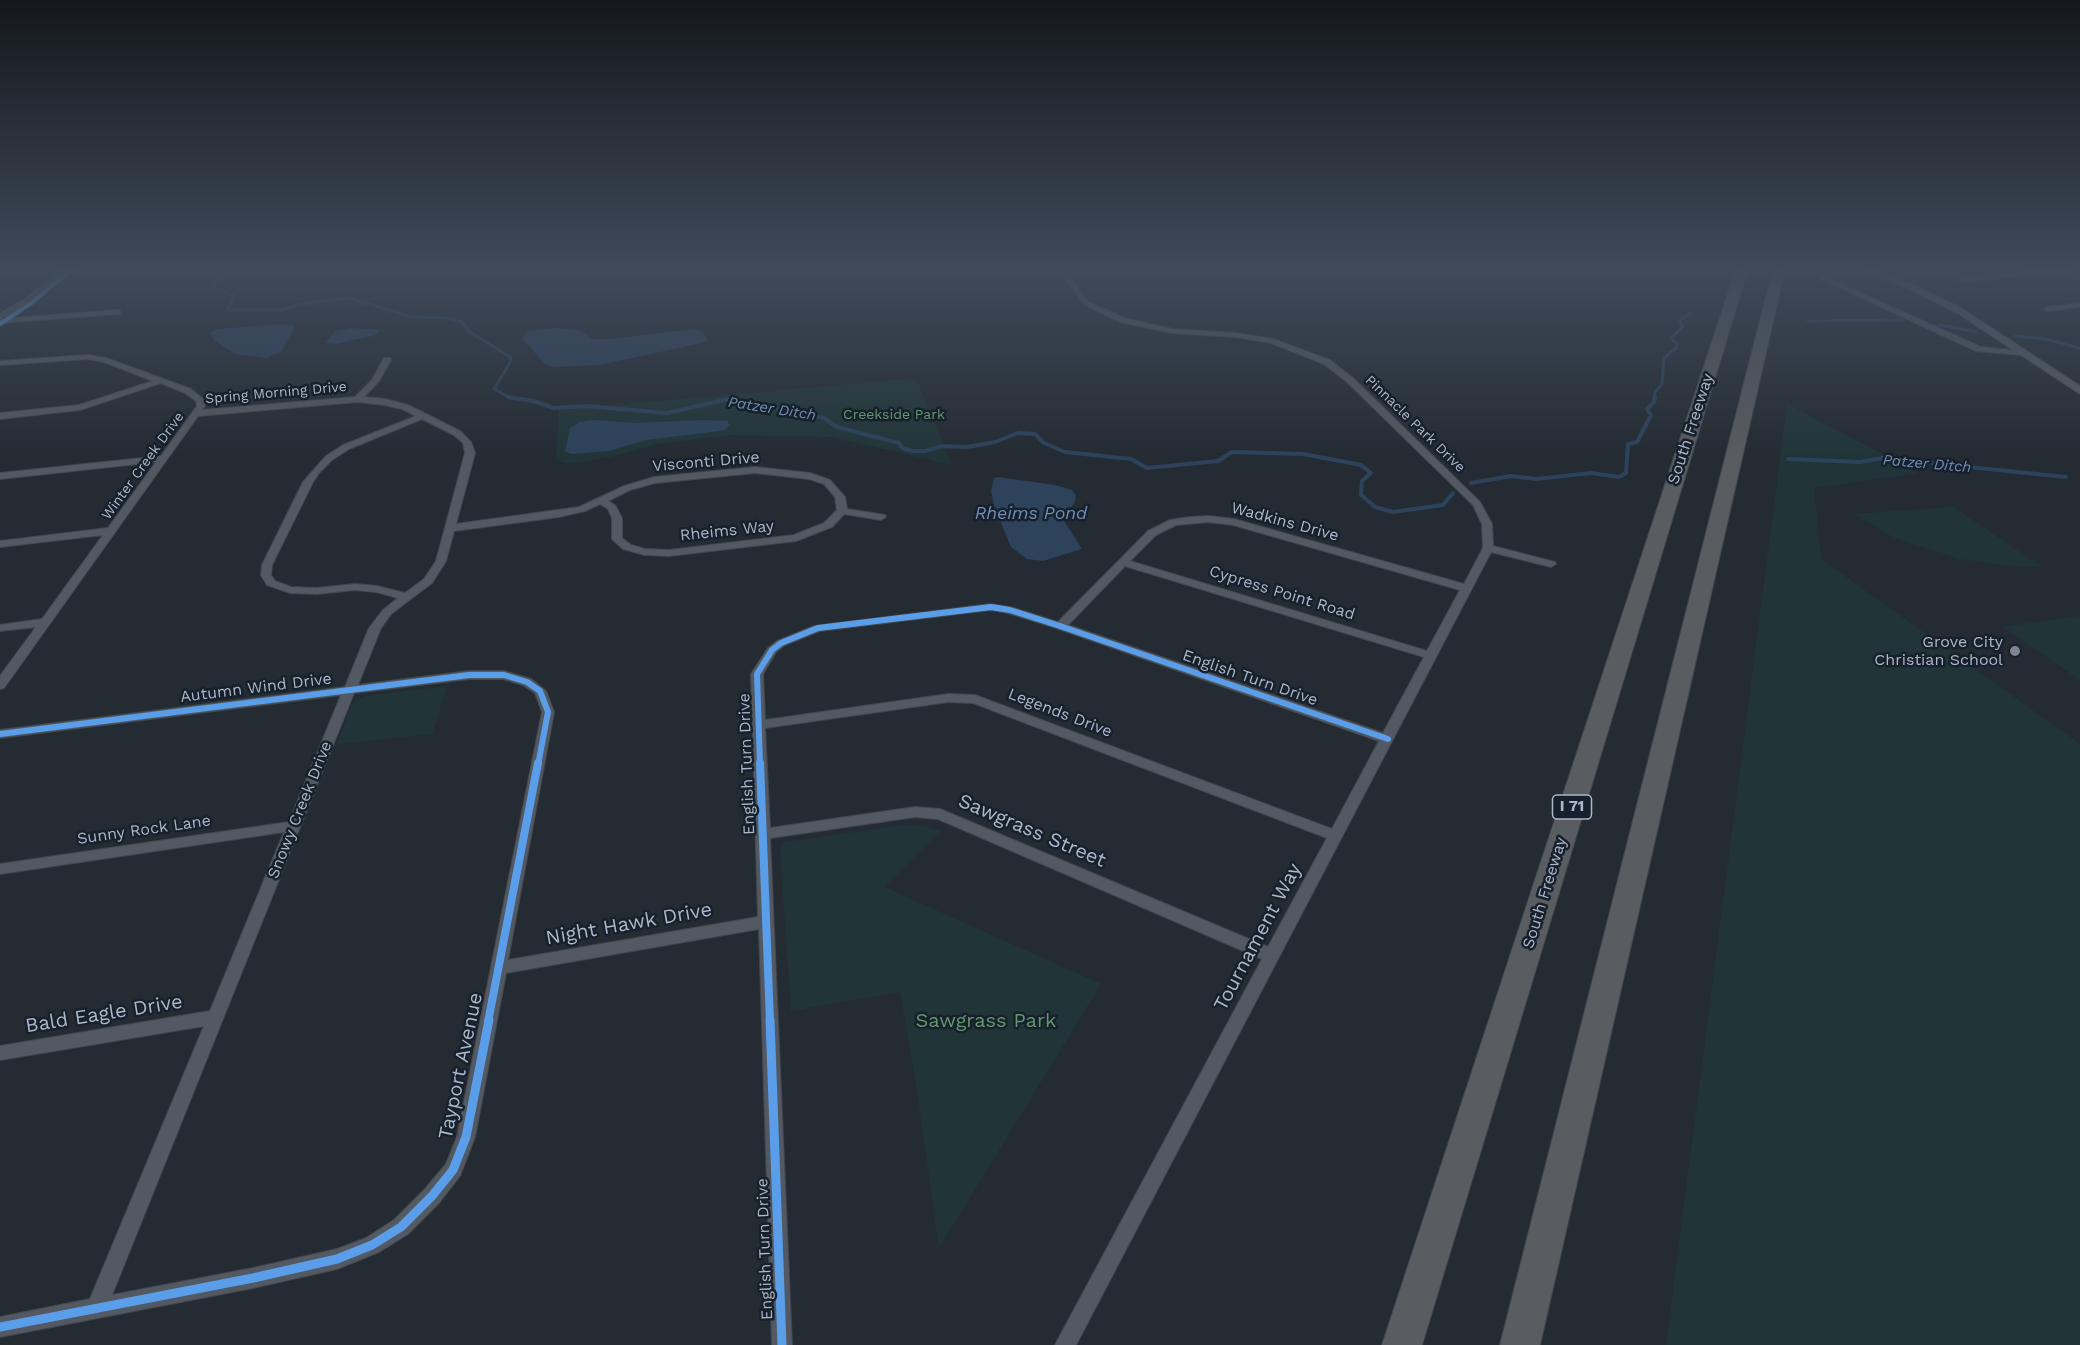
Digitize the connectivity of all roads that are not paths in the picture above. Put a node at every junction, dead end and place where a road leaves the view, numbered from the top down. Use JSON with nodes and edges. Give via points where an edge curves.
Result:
{"nodes":[{"id":1,"x":1188,"y":332,"type":"edge"},
{"id":2,"x":1722,"y":332,"type":"edge"},
{"id":3,"x":1764,"y":332,"type":"edge"},
{"id":4,"x":1941,"y":332,"type":"edge"},
{"id":5,"x":1990,"y":332,"type":"edge"},
{"id":6,"x":2020,"y":353,"type":"junction"},
{"id":7,"x":387,"y":360,"type":"dead end"},
{"id":8,"x":0,"y":363,"type":"edge"},
{"id":9,"x":160,"y":381,"type":"junction"},
{"id":10,"x":2080,"y":391,"type":"edge"},
{"id":11,"x":357,"y":399,"type":"junction"},
{"id":12,"x":198,"y":413,"type":"junction"},
{"id":13,"x":0,"y":416,"type":"edge"},
{"id":14,"x":423,"y":416,"type":"junction"},
{"id":15,"x":165,"y":458,"type":"junction"},
{"id":16,"x":0,"y":476,"type":"edge"},
{"id":17,"x":600,"y":500,"type":"junction"},
{"id":18,"x":842,"y":511,"type":"junction"},
{"id":19,"x":881,"y":517,"type":"dead end"},
{"id":20,"x":451,"y":528,"type":"junction"},
{"id":21,"x":112,"y":531,"type":"junction"},
{"id":22,"x":0,"y":544,"type":"edge"},
{"id":23,"x":1488,"y":548,"type":"junction"},
{"id":24,"x":1123,"y":562,"type":"junction"},
{"id":25,"x":1551,"y":564,"type":"dead end"},
{"id":26,"x":1467,"y":588,"type":"junction"},
{"id":27,"x":406,"y":597,"type":"junction"},
{"id":28,"x":46,"y":622,"type":"junction"},
{"id":29,"x":1060,"y":626,"type":"junction"},
{"id":30,"x":0,"y":628,"type":"edge"},
{"id":31,"x":1432,"y":656,"type":"junction"},
{"id":32,"x":515,"y":678,"type":"joint"},
{"id":33,"x":0,"y":685,"type":"edge"},
{"id":34,"x":349,"y":690,"type":"junction"},
{"id":35,"x":759,"y":725,"type":"junction"},
{"id":36,"x":0,"y":734,"type":"edge"},
{"id":37,"x":1388,"y":739,"type":"junction"},
{"id":38,"x":293,"y":826,"type":"junction"},
{"id":39,"x":764,"y":834,"type":"junction"},
{"id":40,"x":1336,"y":836,"type":"junction"},
{"id":41,"x":0,"y":869,"type":"edge"},
{"id":42,"x":766,"y":922,"type":"junction"},
{"id":43,"x":1272,"y":956,"type":"junction"},
{"id":44,"x":498,"y":968,"type":"junction"},
{"id":45,"x":214,"y":1017,"type":"junction"},
{"id":46,"x":0,"y":1053,"type":"edge"},
{"id":47,"x":97,"y":1307,"type":"junction"},
{"id":48,"x":0,"y":1327,"type":"edge"},
{"id":49,"x":782,"y":1345,"type":"edge"},
{"id":50,"x":1065,"y":1345,"type":"edge"},
{"id":51,"x":1402,"y":1345,"type":"edge"},
{"id":52,"x":1520,"y":1345,"type":"edge"}],
"edges":[{"from":1,"to":23,"type":"street","name":"Pinnacle Park Drive","via":[[1273,341],[1327,362],[1477,504],[1487,524]]},
{"from":2,"to":51,"type":"highway","name":"South Freeway","number":"I 71"},
{"from":3,"to":52,"type":"highway"},
{"from":4,"to":6,"type":"street","via":[[1979,349]]},
{"from":5,"to":6,"type":"main road"},
{"from":6,"to":10,"type":"main road"},
{"from":7,"to":11,"type":"street","via":[[375,381]]},
{"from":8,"to":9,"type":"street","name":"Winter Creek Drive","via":[[88,357]]},
{"from":9,"to":12,"type":"street","name":"Winter Creek Drive","via":[[196,396],[201,406]]},
{"from":9,"to":13,"type":"street","via":[[80,407]]},
{"from":11,"to":12,"type":"street","name":"Spring Morning Drive"},
{"from":11,"to":14,"type":"street","name":"Snowy Creek Drive","via":[[405,407]]},
{"from":12,"to":15,"type":"street","name":"Winter Creek Drive"},
{"from":14,"to":20,"type":"street","name":"Snowy Creek Drive","via":[[457,433],[470,447]]},
{"from":14,"to":27,"type":"street","via":[[346,447],[316,471],[272,555],[266,575],[271,583],[290,590],[355,587]]},
{"from":15,"to":16,"type":"street"},
{"from":15,"to":21,"type":"street","name":"Winter Creek Drive"},
{"from":17,"to":18,"type":"street","name":"Visconti Drive","via":[[654,480],[755,470],[810,476],[827,482],[840,497]]},
{"from":17,"to":18,"type":"street","name":"Rheims Way","via":[[612,507],[617,539],[627,547],[645,552],[669,553],[796,538],[828,525]]},
{"from":17,"to":20,"type":"street","name":"Visconti Drive","via":[[559,514]]},
{"from":18,"to":19,"type":"street"},
{"from":20,"to":27,"type":"street","name":"Snowy Creek Drive","via":[[441,561],[428,581]]},
{"from":21,"to":22,"type":"street"},
{"from":21,"to":28,"type":"street","name":"Winter Creek Drive"},
{"from":23,"to":25,"type":"street"},
{"from":23,"to":26,"type":"street","name":"Tournament Way"},
{"from":24,"to":26,"type":"street","name":"Wadkins Drive","via":[[1161,528],[1174,522],[1208,519],[1234,522]]},
{"from":24,"to":29,"type":"street","name":"Wadkins Drive"},
{"from":24,"to":31,"type":"street","name":"Cypress Point Road"},
{"from":26,"to":31,"type":"street","name":"Tournament Way"},
{"from":27,"to":34,"type":"street","name":"Snowy Creek Drive","via":[[375,628]]},
{"from":28,"to":30,"type":"street"},
{"from":28,"to":33,"type":"street","name":"Winter Creek Drive"},
{"from":29,"to":35,"type":"street","name":"English Turn Drive","via":[[1010,610],[984,607],[833,625],[806,632],[780,643],[760,667]]},
{"from":29,"to":37,"type":"street","name":"English Turn Drive"},
{"from":31,"to":37,"type":"street","name":"Tournament Way"},
{"from":32,"to":34,"type":"street","name":"Autumn Wind Drive","via":[[469,675]]},
{"from":32,"to":44,"type":"street","name":"Tayport Avenue","via":[[536,686],[548,712]]},
{"from":34,"to":36,"type":"street","name":"Autumn Wind Drive"},
{"from":34,"to":38,"type":"street","name":"Snowy Creek Drive"},
{"from":35,"to":39,"type":"street","name":"English Turn Drive"},
{"from":35,"to":40,"type":"street","name":"Legends Drive","via":[[948,698],[975,699]]},
{"from":37,"to":40,"type":"street","name":"Tournament Way"},
{"from":38,"to":41,"type":"street","name":"Sunny Rock Lane"},
{"from":38,"to":45,"type":"street","name":"Snowy Creek Drive"},
{"from":39,"to":42,"type":"street","name":"English Turn Drive"},
{"from":39,"to":43,"type":"street","name":"Sawgrass Street","via":[[915,812],[940,814]]},
{"from":40,"to":43,"type":"street","name":"Tournament Way"},
{"from":42,"to":44,"type":"street","name":"Night Hawk Drive"},
{"from":42,"to":49,"type":"street","name":"English Turn Drive"},
{"from":43,"to":50,"type":"street","name":"Tournament Way"},
{"from":44,"to":47,"type":"street","name":"Tayport Avenue","via":[[466,1137],[453,1170],[401,1227],[372,1245],[336,1259]]},
{"from":45,"to":46,"type":"street","name":"Bald Eagle Drive"},
{"from":45,"to":47,"type":"street","name":"Snowy Creek Drive"},
{"from":47,"to":48,"type":"street","name":"Tayport Avenue"}]}
